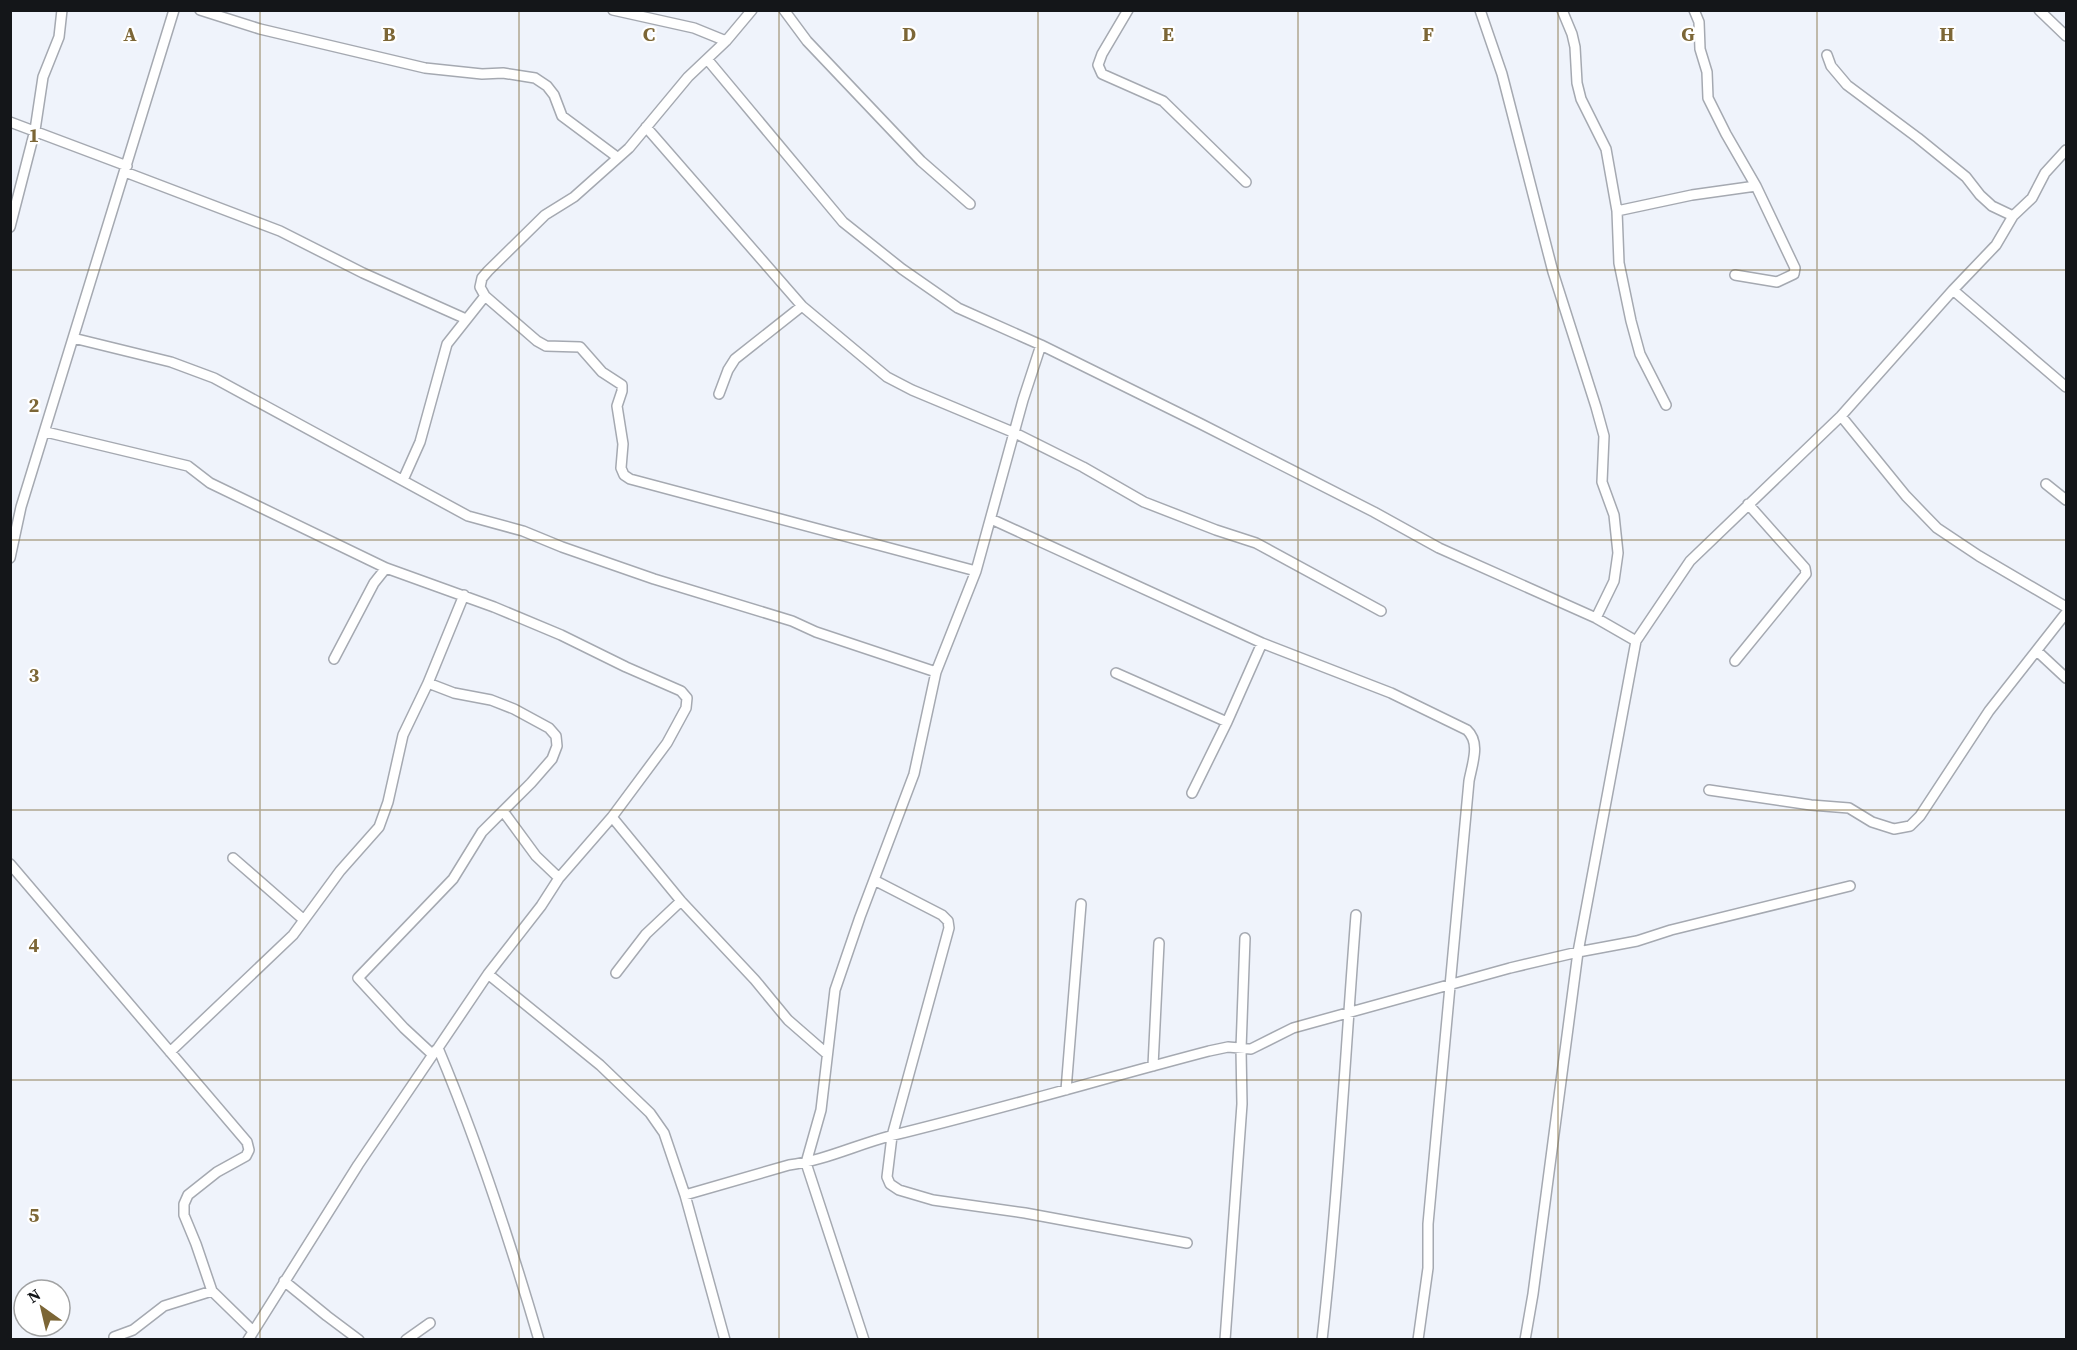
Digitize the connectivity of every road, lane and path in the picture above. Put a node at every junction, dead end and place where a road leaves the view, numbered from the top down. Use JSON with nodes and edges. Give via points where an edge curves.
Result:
{"nodes":[{"id":1,"x":62,"y":10,"type":"edge"},
{"id":2,"x":174,"y":10,"type":"edge"},
{"id":3,"x":200,"y":10,"type":"edge"},
{"id":4,"x":613,"y":10,"type":"edge"},
{"id":5,"x":752,"y":10,"type":"edge"},
{"id":6,"x":784,"y":10,"type":"edge"},
{"id":7,"x":1128,"y":10,"type":"edge"},
{"id":8,"x":1480,"y":10,"type":"edge"},
{"id":9,"x":1562,"y":10,"type":"edge"},
{"id":10,"x":1694,"y":10,"type":"edge"},
{"id":11,"x":2039,"y":10,"type":"edge"},
{"id":12,"x":2067,"y":36,"type":"edge"},
{"id":13,"x":726,"y":41,"type":"junction"},
{"id":14,"x":1827,"y":55,"type":"dead end"},
{"id":15,"x":707,"y":59,"type":"junction"},
{"id":16,"x":10,"y":122,"type":"edge"},
{"id":17,"x":646,"y":127,"type":"junction"},
{"id":18,"x":34,"y":130,"type":"junction"},
{"id":19,"x":2067,"y":150,"type":"edge"},
{"id":20,"x":617,"y":157,"type":"junction"},
{"id":21,"x":126,"y":169,"type":"junction"},
{"id":22,"x":1246,"y":182,"type":"dead end"},
{"id":23,"x":1756,"y":186,"type":"junction"},
{"id":24,"x":970,"y":204,"type":"dead end"},
{"id":25,"x":1617,"y":211,"type":"junction"},
{"id":26,"x":2013,"y":216,"type":"junction"},
{"id":27,"x":10,"y":228,"type":"edge"},
{"id":28,"x":1735,"y":275,"type":"dead end"},
{"id":29,"x":1953,"y":290,"type":"junction"},
{"id":30,"x":485,"y":296,"type":"junction"},
{"id":31,"x":802,"y":306,"type":"junction"},
{"id":32,"x":466,"y":319,"type":"junction"},
{"id":33,"x":73,"y":338,"type":"junction"},
{"id":34,"x":1041,"y":345,"type":"junction"},
{"id":35,"x":2067,"y":387,"type":"edge"},
{"id":36,"x":719,"y":394,"type":"dead end"},
{"id":37,"x":1666,"y":405,"type":"dead end"},
{"id":38,"x":1841,"y":416,"type":"junction"},
{"id":39,"x":46,"y":432,"type":"junction"},
{"id":40,"x":1015,"y":433,"type":"junction"},
{"id":41,"x":403,"y":480,"type":"junction"},
{"id":42,"x":2046,"y":484,"type":"dead end"},
{"id":43,"x":2067,"y":500,"type":"edge"},
{"id":44,"x":1748,"y":504,"type":"junction"},
{"id":45,"x":991,"y":519,"type":"junction"},
{"id":46,"x":11,"y":555,"type":"edge"},
{"id":47,"x":386,"y":568,"type":"junction"},
{"id":48,"x":976,"y":571,"type":"junction"},
{"id":49,"x":464,"y":595,"type":"junction"},
{"id":50,"x":2067,"y":607,"type":"edge"},
{"id":51,"x":1381,"y":611,"type":"dead end"},
{"id":52,"x":2067,"y":613,"type":"edge"},
{"id":53,"x":1596,"y":618,"type":"junction"},
{"id":54,"x":1636,"y":641,"type":"junction"},
{"id":55,"x":1262,"y":642,"type":"junction"},
{"id":56,"x":2037,"y":651,"type":"junction"},
{"id":57,"x":334,"y":659,"type":"dead end"},
{"id":58,"x":1735,"y":661,"type":"dead end"},
{"id":59,"x":936,"y":672,"type":"junction"},
{"id":60,"x":1116,"y":673,"type":"dead end"},
{"id":61,"x":2067,"y":678,"type":"edge"},
{"id":62,"x":428,"y":683,"type":"junction"},
{"id":63,"x":1227,"y":722,"type":"junction"},
{"id":64,"x":1709,"y":790,"type":"dead end"},
{"id":65,"x":1192,"y":793,"type":"dead end"},
{"id":66,"x":503,"y":811,"type":"junction"},
{"id":67,"x":612,"y":817,"type":"junction"},
{"id":68,"x":233,"y":858,"type":"dead end"},
{"id":69,"x":10,"y":864,"type":"edge"},
{"id":70,"x":559,"y":878,"type":"junction"},
{"id":71,"x":874,"y":880,"type":"junction"},
{"id":72,"x":1850,"y":886,"type":"dead end"},
{"id":73,"x":681,"y":901,"type":"junction"},
{"id":74,"x":1081,"y":904,"type":"dead end"},
{"id":75,"x":1356,"y":915,"type":"dead end"},
{"id":76,"x":304,"y":920,"type":"junction"},
{"id":77,"x":1245,"y":938,"type":"dead end"},
{"id":78,"x":1159,"y":942,"type":"dead end"},
{"id":79,"x":1578,"y":952,"type":"junction"},
{"id":80,"x":616,"y":973,"type":"dead end"},
{"id":81,"x":489,"y":974,"type":"junction"},
{"id":82,"x":1452,"y":985,"type":"junction"},
{"id":83,"x":1348,"y":1013,"type":"junction"},
{"id":84,"x":1241,"y":1049,"type":"junction"},
{"id":85,"x":435,"y":1051,"type":"junction"},
{"id":86,"x":170,"y":1052,"type":"junction"},
{"id":87,"x":826,"y":1054,"type":"junction"},
{"id":88,"x":1153,"y":1066,"type":"junction"},
{"id":89,"x":1066,"y":1090,"type":"junction"},
{"id":90,"x":892,"y":1136,"type":"junction"},
{"id":91,"x":806,"y":1163,"type":"junction"},
{"id":92,"x":685,"y":1195,"type":"junction"},
{"id":93,"x":1187,"y":1243,"type":"dead end"},
{"id":94,"x":284,"y":1281,"type":"junction"},
{"id":95,"x":212,"y":1291,"type":"junction"},
{"id":96,"x":430,"y":1323,"type":"dead end"},
{"id":97,"x":250,"y":1335,"type":"edge"},
{"id":98,"x":114,"y":1337,"type":"dead end"},
{"id":99,"x":359,"y":1340,"type":"edge"},
{"id":100,"x":406,"y":1340,"type":"edge"},
{"id":101,"x":539,"y":1340,"type":"edge"},
{"id":102,"x":725,"y":1340,"type":"edge"},
{"id":103,"x":864,"y":1340,"type":"edge"},
{"id":104,"x":1225,"y":1340,"type":"edge"},
{"id":105,"x":1322,"y":1340,"type":"edge"},
{"id":106,"x":1418,"y":1340,"type":"edge"},
{"id":107,"x":1525,"y":1340,"type":"edge"}],
"edges":[{"from":1,"to":18,"type":"street","via":[[59,37],[43,77]]},
{"from":2,"to":21,"type":"street"},
{"from":3,"to":20,"type":"street","via":[[260,29],[425,68],[535,78],[554,95],[562,116]]},
{"from":4,"to":13,"type":"street","via":[[694,28]]},
{"from":5,"to":13,"type":"street"},
{"from":6,"to":24,"type":"street","via":[[807,41],[921,161]]},
{"from":7,"to":22,"type":"street","via":[[1102,54],[1098,65],[1102,74],[1163,102]]},
{"from":8,"to":53,"type":"street","via":[[1502,74],[1553,272],[1604,436],[1602,482],[1614,515],[1618,553],[1614,581]]},
{"from":9,"to":25,"type":"street","via":[[1575,47],[1581,99],[1606,149]]},
{"from":10,"to":23,"type":"street","via":[[1707,72],[1708,98]]},
{"from":11,"to":12,"type":"street"},
{"from":13,"to":15,"type":"street"},
{"from":14,"to":26,"type":"street","via":[[1847,85],[1966,177],[1992,206]]},
{"from":15,"to":17,"type":"street"},
{"from":15,"to":34,"type":"street","via":[[843,222],[958,308]]},
{"from":16,"to":18,"type":"street"},
{"from":17,"to":20,"type":"street"},
{"from":17,"to":31,"type":"street"},
{"from":18,"to":21,"type":"street"},
{"from":18,"to":27,"type":"street"},
{"from":19,"to":26,"type":"street","via":[[2045,173],[2032,198]]},
{"from":20,"to":30,"type":"street","via":[[574,197],[545,215],[488,271],[480,287]]},
{"from":21,"to":32,"type":"street","via":[[280,231]]},
{"from":21,"to":33,"type":"street"},
{"from":23,"to":25,"type":"street"},
{"from":23,"to":28,"type":"street","via":[[1795,268],[1794,274],[1777,282]]},
{"from":25,"to":37,"type":"street","via":[[1619,263],[1631,321],[1640,354]]},
{"from":26,"to":29,"type":"street","via":[[1996,245]]},
{"from":29,"to":35,"type":"street"},
{"from":29,"to":38,"type":"street"},
{"from":30,"to":32,"type":"street"},
{"from":30,"to":48,"type":"street","via":[[537,341],[546,346],[580,347],[602,372],[622,385],[617,406],[624,444],[621,468],[630,479]]},
{"from":31,"to":36,"type":"street","via":[[735,359]]},
{"from":31,"to":40,"type":"street","via":[[886,377]]},
{"from":32,"to":41,"type":"street","via":[[447,344],[420,442]]},
{"from":33,"to":39,"type":"street"},
{"from":33,"to":41,"type":"street","via":[[171,362],[214,378]]},
{"from":34,"to":40,"type":"street"},
{"from":34,"to":53,"type":"street","via":[[1439,548]]},
{"from":38,"to":44,"type":"street"},
{"from":38,"to":50,"type":"street","via":[[1937,528]]},
{"from":39,"to":46,"type":"street","via":[[21,507]]},
{"from":39,"to":47,"type":"street","via":[[188,466],[210,483]]},
{"from":40,"to":45,"type":"street"},
{"from":40,"to":51,"type":"street","via":[[1144,502],[1256,543]]},
{"from":41,"to":59,"type":"street","via":[[468,516],[523,531],[654,579],[792,621]]},
{"from":42,"to":43,"type":"street"},
{"from":44,"to":54,"type":"street","via":[[1690,561]]},
{"from":44,"to":58,"type":"street","via":[[1805,568],[1806,574]]},
{"from":45,"to":48,"type":"street"},
{"from":45,"to":55,"type":"street"},
{"from":47,"to":49,"type":"street"},
{"from":47,"to":57,"type":"street"},
{"from":48,"to":59,"type":"street"},
{"from":49,"to":62,"type":"street"},
{"from":49,"to":67,"type":"street","via":[[561,635],[681,691],[687,698],[686,708],[667,743]]},
{"from":52,"to":56,"type":"street"},
{"from":53,"to":54,"type":"street"},
{"from":54,"to":79,"type":"street"},
{"from":55,"to":63,"type":"street"},
{"from":55,"to":82,"type":"street","via":[[1391,693],[1472,734],[1476,742],[1469,781]]},
{"from":56,"to":61,"type":"street"},
{"from":56,"to":64,"type":"street","via":[[1989,711],[1910,826],[1894,830],[1849,808]]},
{"from":59,"to":71,"type":"street","via":[[914,774]]},
{"from":60,"to":63,"type":"street"},
{"from":62,"to":66,"type":"street","via":[[503,704],[549,728],[556,736],[552,759]]},
{"from":62,"to":76,"type":"street","via":[[403,735],[379,827]]},
{"from":63,"to":65,"type":"street"},
{"from":66,"to":70,"type":"street","via":[[536,856]]},
{"from":66,"to":85,"type":"street","via":[[482,831],[453,879],[358,978],[404,1028]]},
{"from":67,"to":70,"type":"street"},
{"from":67,"to":73,"type":"street"},
{"from":68,"to":76,"type":"street"},
{"from":69,"to":86,"type":"street"},
{"from":70,"to":81,"type":"street"},
{"from":71,"to":87,"type":"street","via":[[835,990]]},
{"from":71,"to":90,"type":"street","via":[[942,915],[949,928]]},
{"from":72,"to":79,"type":"street","via":[[1637,941]]},
{"from":73,"to":80,"type":"street","via":[[646,934]]},
{"from":73,"to":87,"type":"street","via":[[788,1020]]},
{"from":74,"to":89,"type":"street"},
{"from":75,"to":83,"type":"street"},
{"from":76,"to":86,"type":"street"},
{"from":77,"to":84,"type":"street"},
{"from":78,"to":88,"type":"street"},
{"from":79,"to":82,"type":"street"},
{"from":79,"to":107,"type":"street"},
{"from":81,"to":85,"type":"street"},
{"from":81,"to":92,"type":"street","via":[[600,1065],[650,1113],[664,1133]]},
{"from":82,"to":83,"type":"street"},
{"from":82,"to":106,"type":"street","via":[[1428,1224],[1428,1268]]},
{"from":83,"to":84,"type":"street","via":[[1293,1028],[1251,1049]]},
{"from":83,"to":105,"type":"street","via":[[1332,1254]]},
{"from":84,"to":88,"type":"street","via":[[1228,1047]]},
{"from":84,"to":104,"type":"street","via":[[1242,1104]]},
{"from":85,"to":94,"type":"street"},
{"from":85,"to":101,"type":"street","via":[[465,1112],[489,1178]]},
{"from":86,"to":95,"type":"street","via":[[249,1146],[246,1156],[217,1172],[188,1195],[184,1204],[184,1215]]},
{"from":87,"to":91,"type":"street","via":[[821,1110]]},
{"from":88,"to":89,"type":"street"},
{"from":89,"to":90,"type":"street"},
{"from":90,"to":91,"type":"street"},
{"from":90,"to":93,"type":"street","via":[[887,1177],[899,1190],[933,1200]]},
{"from":91,"to":92,"type":"street"},
{"from":91,"to":103,"type":"street"},
{"from":92,"to":102,"type":"street"},
{"from":94,"to":97,"type":"street"},
{"from":94,"to":99,"type":"street"},
{"from":95,"to":97,"type":"street"},
{"from":95,"to":98,"type":"street","via":[[164,1306],[133,1330]]},
{"from":96,"to":100,"type":"street"}]}
